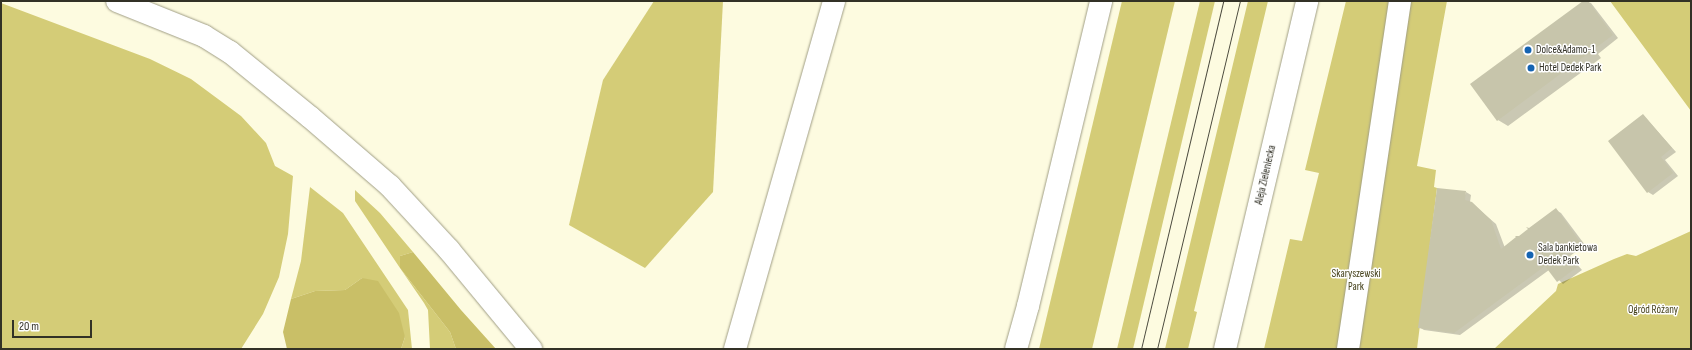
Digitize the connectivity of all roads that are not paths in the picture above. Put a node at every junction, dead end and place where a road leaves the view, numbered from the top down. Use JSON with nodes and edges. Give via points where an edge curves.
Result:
{"nodes":[{"id":1,"x":117,"y":1,"type":"edge"},
{"id":2,"x":834,"y":1,"type":"edge"},
{"id":3,"x":1101,"y":1,"type":"edge"},
{"id":4,"x":1307,"y":1,"type":"edge"},
{"id":5,"x":1400,"y":1,"type":"edge"},
{"id":6,"x":531,"y":349,"type":"edge"},
{"id":7,"x":735,"y":349,"type":"edge"},
{"id":8,"x":1016,"y":349,"type":"edge"},
{"id":9,"x":1225,"y":349,"type":"edge"},
{"id":10,"x":1348,"y":349,"type":"edge"}],
"edges":[{"from":1,"to":6,"type":"street","via":[[204,36],[230,52],[310,117],[390,186],[449,250]]},
{"from":2,"to":7,"type":"street"},
{"from":3,"to":8,"type":"street"},
{"from":4,"to":9,"type":"street","name":"Aleja Zieleniecka"},
{"from":5,"to":10,"type":"street"}]}
